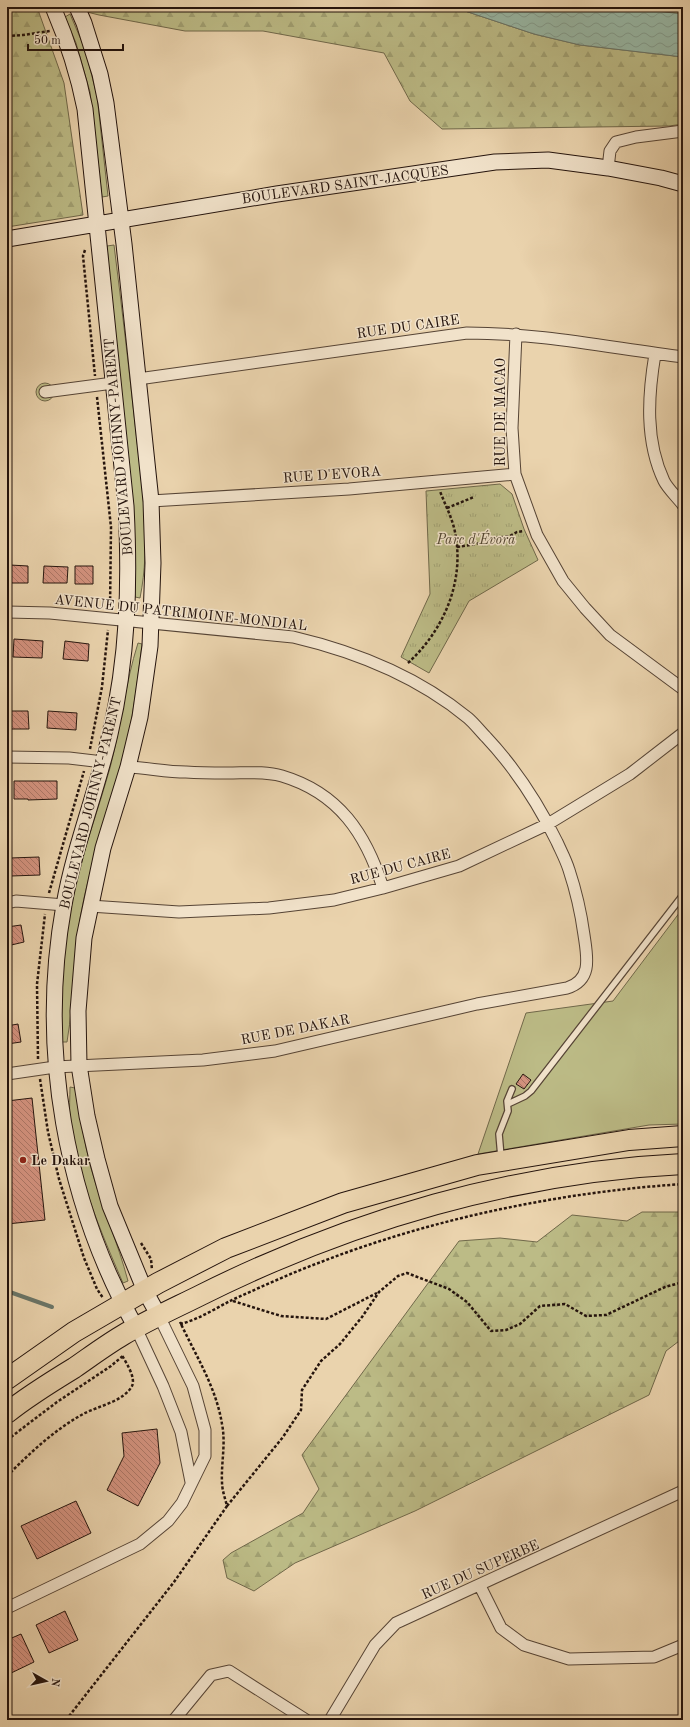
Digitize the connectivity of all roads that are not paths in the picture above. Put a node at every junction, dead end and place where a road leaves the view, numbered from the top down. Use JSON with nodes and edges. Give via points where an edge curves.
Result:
{"nodes":[{"id":1,"x":53,"y":7,"type":"edge"},
{"id":2,"x":77,"y":7,"type":"edge"},
{"id":3,"x":683,"y":132,"type":"edge"},
{"id":4,"x":608,"y":168,"type":"junction"},
{"id":5,"x":683,"y":184,"type":"edge"},
{"id":6,"x":120,"y":219,"type":"junction"},
{"id":7,"x":97,"y":224,"type":"junction"},
{"id":8,"x":7,"y":239,"type":"edge"},
{"id":9,"x":516,"y":334,"type":"junction"},
{"id":10,"x":655,"y":354,"type":"junction"},
{"id":11,"x":683,"y":357,"type":"edge"},
{"id":12,"x":138,"y":379,"type":"junction"},
{"id":13,"x":113,"y":383,"type":"junction"},
{"id":14,"x":45,"y":392,"type":"dead end"},
{"id":15,"x":515,"y":474,"type":"junction"},
{"id":16,"x":151,"y":501,"type":"junction"},
{"id":17,"x":683,"y":505,"type":"edge"},
{"id":18,"x":7,"y":612,"type":"edge"},
{"id":19,"x":127,"y":621,"type":"junction"},
{"id":20,"x":150,"y":622,"type":"junction"},
{"id":21,"x":683,"y":689,"type":"edge"},
{"id":22,"x":683,"y":733,"type":"edge"},
{"id":23,"x":7,"y":757,"type":"edge"},
{"id":24,"x":103,"y":762,"type":"junction"},
{"id":25,"x":128,"y":767,"type":"junction"},
{"id":26,"x":548,"y":824,"type":"junction"},
{"id":27,"x":383,"y":888,"type":"junction"},
{"id":28,"x":683,"y":895,"type":"edge"},
{"id":29,"x":7,"y":903,"type":"edge"},
{"id":30,"x":64,"y":905,"type":"junction"},
{"id":31,"x":90,"y":906,"type":"junction"},
{"id":32,"x":582,"y":979,"type":"joint"},
{"id":33,"x":79,"y":1065,"type":"junction"},
{"id":34,"x":55,"y":1067,"type":"junction"},
{"id":35,"x":7,"y":1074,"type":"edge"},
{"id":36,"x":512,"y":1089,"type":"dead end"},
{"id":37,"x":508,"y":1104,"type":"junction"},
{"id":38,"x":683,"y":1136,"type":"edge"},
{"id":39,"x":502,"y":1161,"type":"junction"},
{"id":40,"x":683,"y":1164,"type":"edge"},
{"id":41,"x":145,"y":1291,"type":"junction"},
{"id":42,"x":113,"y":1301,"type":"junction"},
{"id":43,"x":159,"y":1316,"type":"junction"},
{"id":44,"x":136,"y":1328,"type":"junction"},
{"id":45,"x":7,"y":1379,"type":"edge"},
{"id":46,"x":7,"y":1413,"type":"edge"},
{"id":47,"x":191,"y":1482,"type":"junction"},
{"id":48,"x":683,"y":1492,"type":"edge"},
{"id":49,"x":480,"y":1586,"type":"junction"},
{"id":50,"x":7,"y":1608,"type":"edge"},
{"id":51,"x":683,"y":1645,"type":"edge"},
{"id":52,"x":174,"y":1720,"type":"edge"},
{"id":53,"x":306,"y":1720,"type":"edge"},
{"id":54,"x":330,"y":1720,"type":"edge"}],
"edges":[{"from":1,"to":7,"type":"street","name":"BOULEVARD JOHNNY-PARENT","via":[[79,78],[85,109]]},
{"from":2,"to":6,"type":"street","name":"BOULEVARD JOHNNY-PARENT","via":[[100,74],[106,103]]},
{"from":3,"to":4,"type":"street","via":[[616,142],[610,151]]},
{"from":4,"to":5,"type":"street","name":"BOULEVARD SAINT-JACQUES"},
{"from":4,"to":6,"type":"street","name":"BOULEVARD SAINT-JACQUES","via":[[548,160],[495,162],[284,192]]},
{"from":6,"to":7,"type":"street","name":"BOULEVARD SAINT-JACQUES"},
{"from":6,"to":12,"type":"street","name":"BOULEVARD JOHNNY-PARENT"},
{"from":7,"to":8,"type":"street","name":"BOULEVARD SAINT-JACQUES"},
{"from":7,"to":13,"type":"street","name":"BOULEVARD JOHNNY-PARENT"},
{"from":9,"to":10,"type":"street","name":"RUE DU CAIRE"},
{"from":9,"to":12,"type":"street","name":"RUE DU CAIRE","via":[[467,333]]},
{"from":9,"to":15,"type":"street","name":"RUE DE MACAO","via":[[512,428]]},
{"from":10,"to":11,"type":"street","name":"RUE DU CAIRE"},
{"from":10,"to":17,"type":"street","via":[[649,410],[652,447],[664,482]]},
{"from":12,"to":16,"type":"street","name":"BOULEVARD JOHNNY-PARENT"},
{"from":13,"to":14,"type":"street"},
{"from":13,"to":19,"type":"street","name":"BOULEVARD JOHNNY-PARENT","via":[[126,506]]},
{"from":15,"to":16,"type":"street","name":"RUE D'EVORA","via":[[348,489]]},
{"from":15,"to":21,"type":"street","name":"RUE DE MACAO","via":[[535,529],[563,581],[584,608],[610,635]]},
{"from":16,"to":20,"type":"street","name":"BOULEVARD JOHNNY-PARENT","via":[[153,563]]},
{"from":18,"to":19,"type":"street","name":"AVENUE DU PATRIMOINE-MONDIAL","via":[[50,613]]},
{"from":19,"to":20,"type":"street","name":"AVENUE DU PATRIMOINE-MONDIAL"},
{"from":19,"to":24,"type":"street","name":"BOULEVARD JOHNNY-PARENT","via":[[121,674]]},
{"from":20,"to":25,"type":"street","name":"BOULEVARD JOHNNY-PARENT","via":[[140,717]]},
{"from":20,"to":26,"type":"street","name":"AVENUE DU PATRIMOINE-MONDIAL","via":[[293,638],[327,645],[400,673],[468,718],[499,751],[526,786]]},
{"from":22,"to":26,"type":"street","name":"RUE DU CAIRE","via":[[630,774]]},
{"from":23,"to":24,"type":"street","via":[[69,758]]},
{"from":24,"to":30,"type":"street","name":"BOULEVARD JOHNNY-PARENT"},
{"from":25,"to":27,"type":"street","via":[[181,772],[251,772],[282,776],[308,786],[338,806],[357,829],[375,863]]},
{"from":25,"to":31,"type":"street","name":"BOULEVARD JOHNNY-PARENT","via":[[103,848]]},
{"from":26,"to":27,"type":"street","name":"RUE DU CAIRE","via":[[459,866]]},
{"from":26,"to":32,"type":"street","name":"AVENUE DU PATRIMOINE-MONDIAL","via":[[569,868],[580,908],[588,958]]},
{"from":27,"to":31,"type":"street","name":"RUE DU CAIRE","via":[[334,900],[269,908],[179,912]]},
{"from":28,"to":37,"type":"lane","via":[[531,1091]]},
{"from":29,"to":30,"type":"street","via":[[16,901]]},
{"from":30,"to":34,"type":"street","name":"BOULEVARD JOHNNY-PARENT","via":[[56,964]]},
{"from":31,"to":33,"type":"street","name":"BOULEVARD JOHNNY-PARENT","via":[[80,972]]},
{"from":32,"to":33,"type":"street","name":"RUE DE DAKAR","via":[[576,985],[567,988],[477,1004],[275,1051],[203,1060]]},
{"from":33,"to":34,"type":"street","name":"RUE DE DAKAR"},
{"from":33,"to":41,"type":"street","name":"BOULEVARD JOHNNY-PARENT","via":[[96,1159],[110,1206]]},
{"from":34,"to":35,"type":"street","name":"RUE DE DAKAR"},
{"from":34,"to":42,"type":"street","name":"BOULEVARD JOHNNY-PARENT","via":[[63,1124],[72,1162]]},
{"from":36,"to":37,"type":"lane","via":[[508,1095]]},
{"from":37,"to":39,"type":"lane","via":[[508,1111],[499,1134]]},
{"from":38,"to":39,"type":"highway","via":[[629,1140]]},
{"from":39,"to":41,"type":"highway","via":[[477,1165],[343,1203],[226,1248]]},
{"from":40,"to":43,"type":"highway","via":[[634,1167],[560,1177],[487,1191],[399,1214],[294,1251]]},
{"from":41,"to":42,"type":"highway"},
{"from":41,"to":43,"type":"street","name":"BOULEVARD JOHNNY-PARENT"},
{"from":42,"to":44,"type":"street","name":"BOULEVARD JOHNNY-PARENT"},
{"from":42,"to":45,"type":"highway"},
{"from":43,"to":44,"type":"highway"},
{"from":43,"to":47,"type":"street","via":[[193,1386],[205,1430],[205,1456]]},
{"from":44,"to":46,"type":"highway"},
{"from":44,"to":47,"type":"street","via":[[181,1432]]},
{"from":47,"to":50,"type":"street","via":[[182,1503],[168,1521],[140,1544]]},
{"from":48,"to":49,"type":"street","name":"RUE DU SUPERBE"},
{"from":49,"to":51,"type":"street","via":[[501,1628],[524,1645],[569,1659],[654,1657]]},
{"from":49,"to":54,"type":"street","name":"RUE DU SUPERBE","via":[[396,1623],[375,1645]]},
{"from":52,"to":53,"type":"street","via":[[211,1675],[229,1670]]}]}
